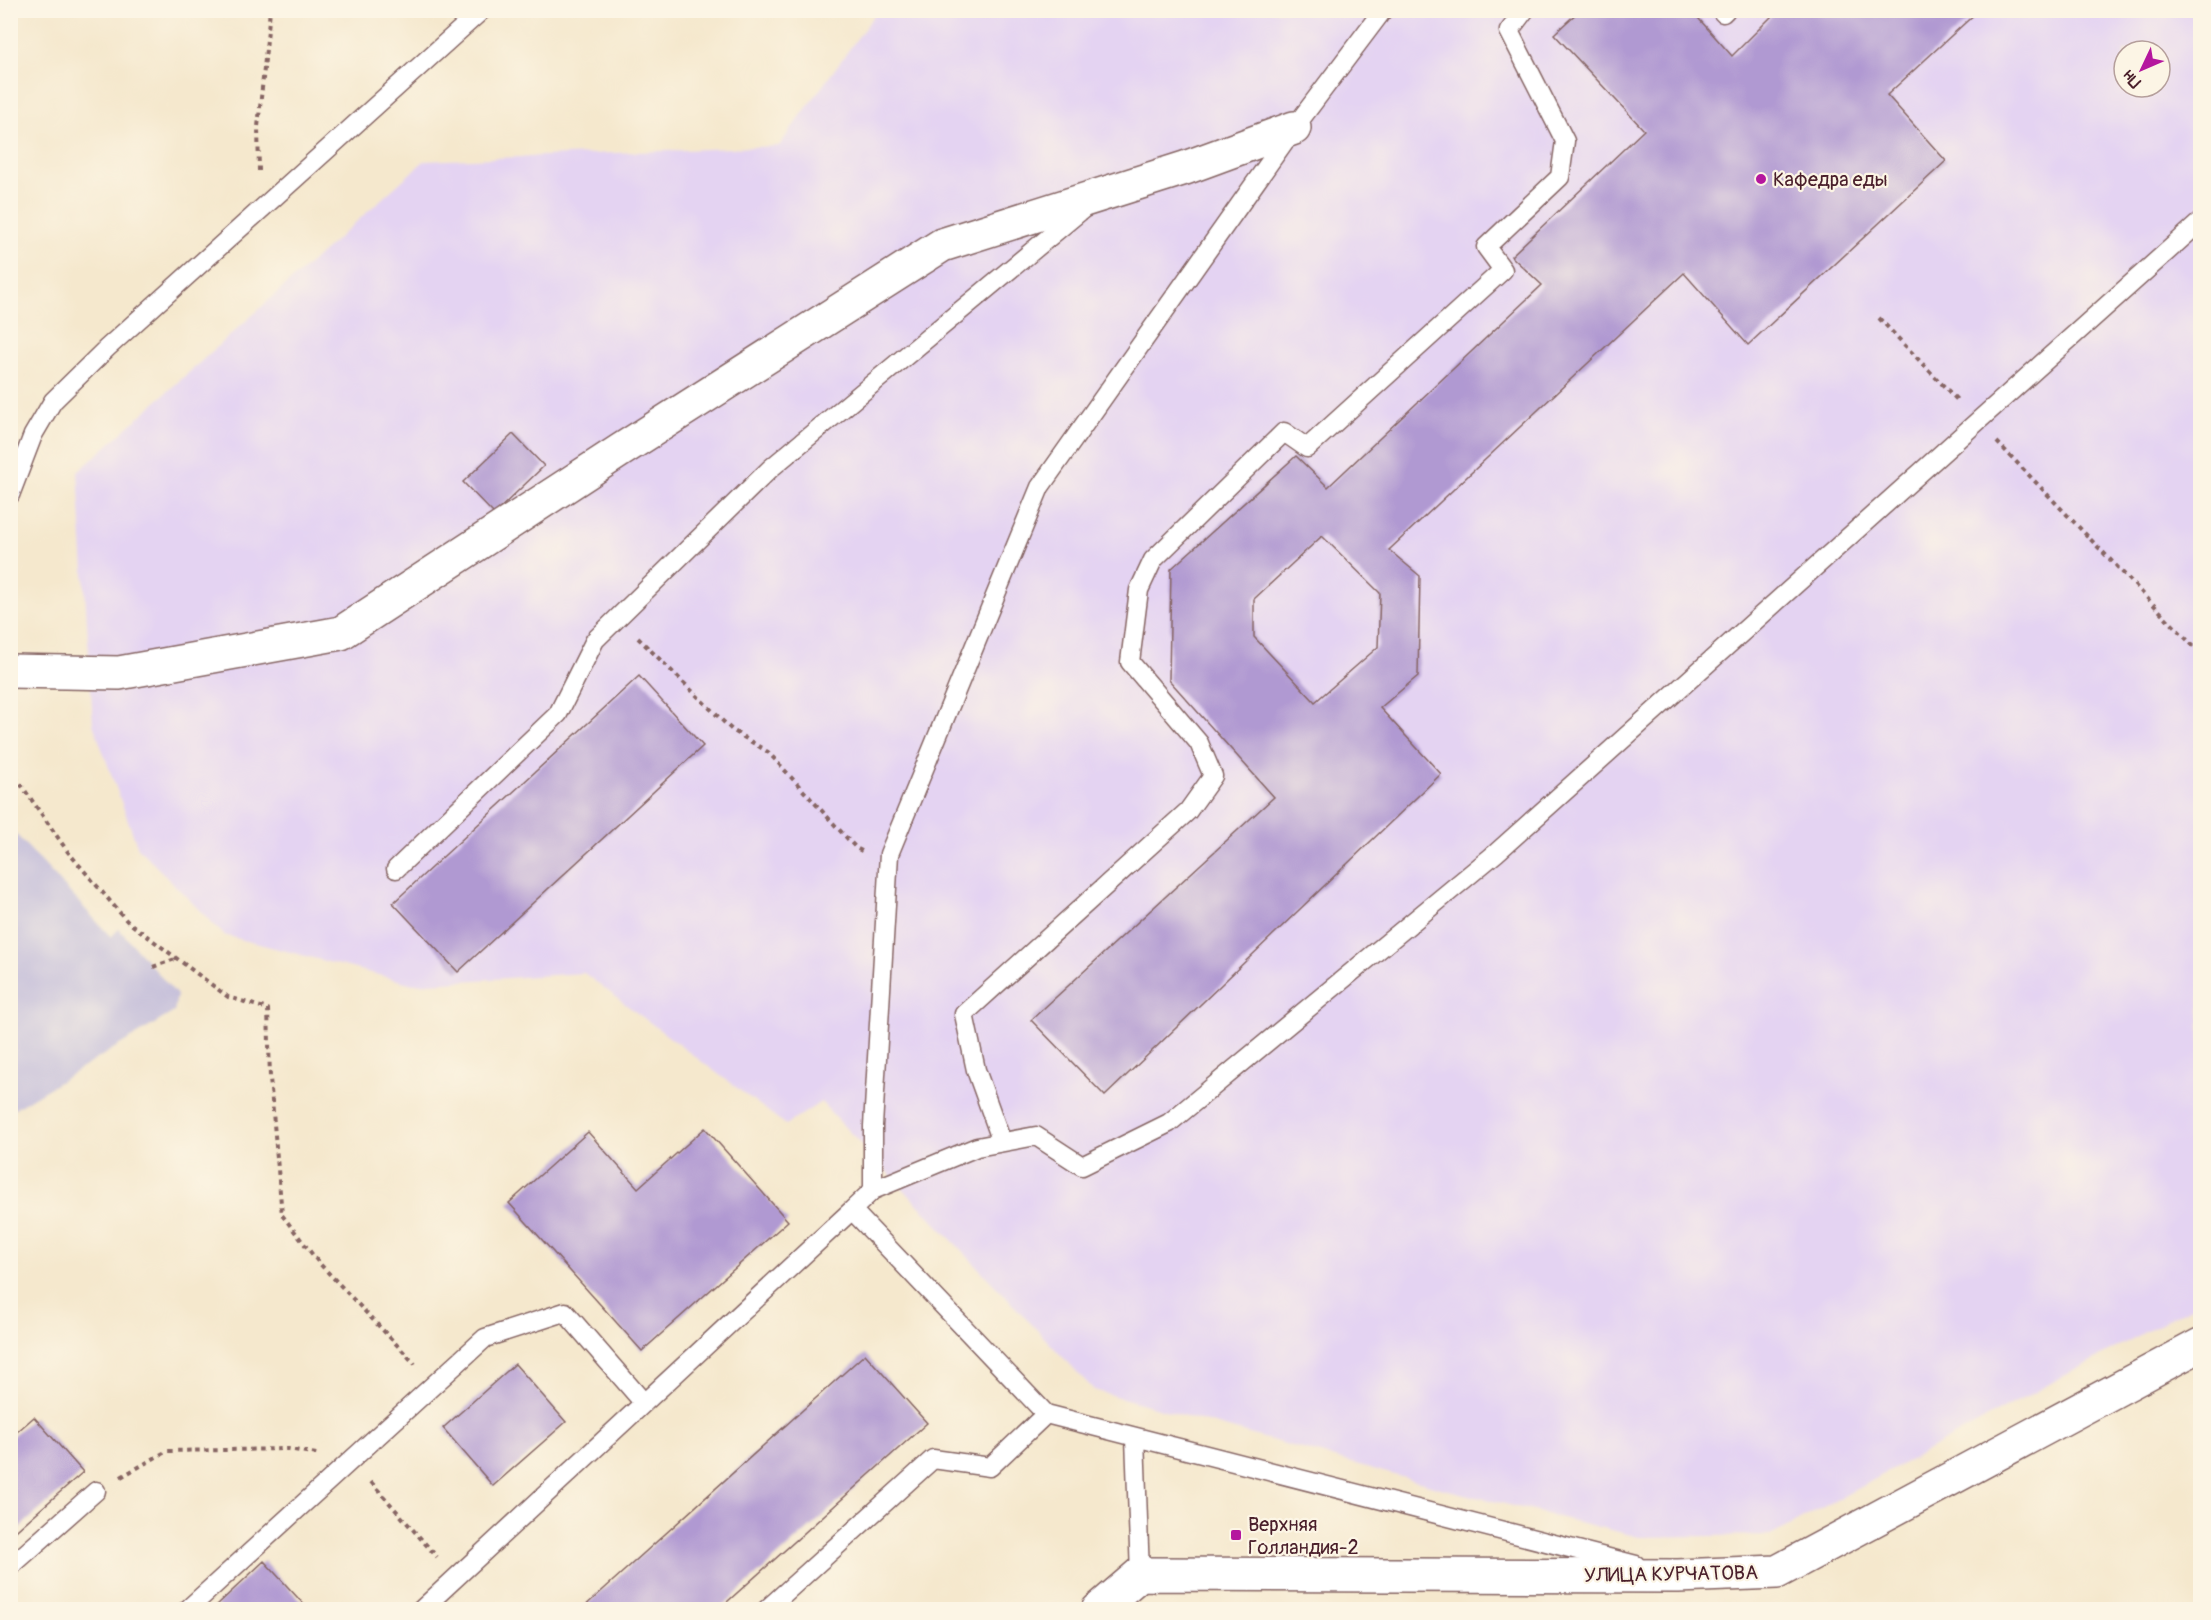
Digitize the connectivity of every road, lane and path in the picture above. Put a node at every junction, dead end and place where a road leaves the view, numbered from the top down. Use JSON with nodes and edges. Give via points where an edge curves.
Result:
{"nodes":[{"id":1,"x":270,"y":10,"type":"edge"},
{"id":2,"x":482,"y":10,"type":"edge"},
{"id":3,"x":1383,"y":10,"type":"edge"},
{"id":4,"x":1525,"y":10,"type":"edge"},
{"id":5,"x":1721,"y":10,"type":"edge"},
{"id":6,"x":1726,"y":10,"type":"edge"},
{"id":7,"x":1294,"y":128,"type":"junction"},
{"id":8,"x":1098,"y":196,"type":"junction"},
{"id":9,"x":271,"y":201,"type":"junction"},
{"id":10,"x":2200,"y":222,"type":"edge"},
{"id":11,"x":10,"y":495,"type":"edge"},
{"id":12,"x":2096,"y":545,"type":"dead end"},
{"id":13,"x":595,"y":640,"type":"junction"},
{"id":14,"x":2200,"y":653,"type":"edge"},
{"id":15,"x":10,"y":671,"type":"edge"},
{"id":16,"x":10,"y":769,"type":"edge"},
{"id":17,"x":889,"y":864,"type":"junction"},
{"id":18,"x":396,"y":869,"type":"dead end"},
{"id":19,"x":176,"y":959,"type":"junction"},
{"id":20,"x":153,"y":967,"type":"dead end"},
{"id":21,"x":1002,"y":1142,"type":"junction"},
{"id":22,"x":873,"y":1190,"type":"junction"},
{"id":23,"x":852,"y":1210,"type":"junction"},
{"id":24,"x":2200,"y":1345,"type":"edge"},
{"id":25,"x":434,"y":1384,"type":"junction"},
{"id":26,"x":644,"y":1403,"type":"junction"},
{"id":27,"x":1046,"y":1414,"type":"junction"},
{"id":28,"x":1136,"y":1438,"type":"junction"},
{"id":29,"x":351,"y":1460,"type":"junction"},
{"id":30,"x":96,"y":1491,"type":"joint"},
{"id":31,"x":439,"y":1559,"type":"dead end"},
{"id":32,"x":10,"y":1567,"type":"edge"},
{"id":33,"x":1140,"y":1574,"type":"junction"},
{"id":34,"x":1678,"y":1576,"type":"junction"},
{"id":35,"x":187,"y":1610,"type":"edge"},
{"id":36,"x":421,"y":1610,"type":"edge"},
{"id":37,"x":766,"y":1610,"type":"edge"},
{"id":38,"x":1098,"y":1610,"type":"edge"}],
"edges":[{"from":1,"to":9,"type":"path","via":[[258,127],[259,183]]},
{"from":2,"to":9,"type":"lane"},
{"from":3,"to":7,"type":"lane"},
{"from":4,"to":21,"type":"lane","via":[[1509,30],[1565,141],[1560,177],[1486,247],[1503,270],[1307,448],[1284,432],[1153,560],[1139,590],[1130,662],[1199,742],[1213,776],[1188,811],[964,1014],[976,1070]]},
{"from":5,"to":6,"type":"lane"},
{"from":7,"to":8,"type":"street"},
{"from":7,"to":17,"type":"lane","via":[[1040,487]]},
{"from":8,"to":13,"type":"lane","via":[[771,468]]},
{"from":8,"to":15,"type":"street","via":[[942,245],[341,633],[119,673]]},
{"from":9,"to":11,"type":"lane","via":[[52,401],[33,435]]},
{"from":10,"to":21,"type":"lane","via":[[1496,853],[1169,1123],[1082,1166],[1036,1136]]},
{"from":12,"to":14,"type":"path"},
{"from":13,"to":17,"type":"path","via":[[632,633],[732,730],[768,752],[856,848]]},
{"from":13,"to":18,"type":"lane","via":[[558,714]]},
{"from":16,"to":19,"type":"path","via":[[68,852],[127,921]]},
{"from":17,"to":22,"type":"lane","via":[[873,1126]]},
{"from":19,"to":20,"type":"path"},
{"from":19,"to":25,"type":"path","via":[[228,997],[268,1009],[282,1215],[319,1263]]},
{"from":21,"to":22,"type":"lane","via":[[977,1147]]},
{"from":22,"to":23,"type":"lane"},
{"from":23,"to":26,"type":"lane"},
{"from":23,"to":27,"type":"lane"},
{"from":24,"to":34,"type":"street","name":"УЛИЦА КУРЧАТОВА","via":[[1778,1572]]},
{"from":25,"to":26,"type":"lane","via":[[485,1338],[565,1312]]},
{"from":25,"to":29,"type":"lane"},
{"from":26,"to":36,"type":"lane"},
{"from":27,"to":28,"type":"lane"},
{"from":27,"to":37,"type":"lane","via":[[990,1467],[933,1459]]},
{"from":28,"to":33,"type":"lane"},
{"from":28,"to":34,"type":"lane"},
{"from":29,"to":30,"type":"path","via":[[288,1449],[167,1451]]},
{"from":29,"to":31,"type":"path"},
{"from":29,"to":35,"type":"lane"},
{"from":30,"to":32,"type":"lane"},
{"from":33,"to":34,"type":"street","name":"УЛИЦА КУРЧАТОВА"},
{"from":33,"to":38,"type":"street"}]}
